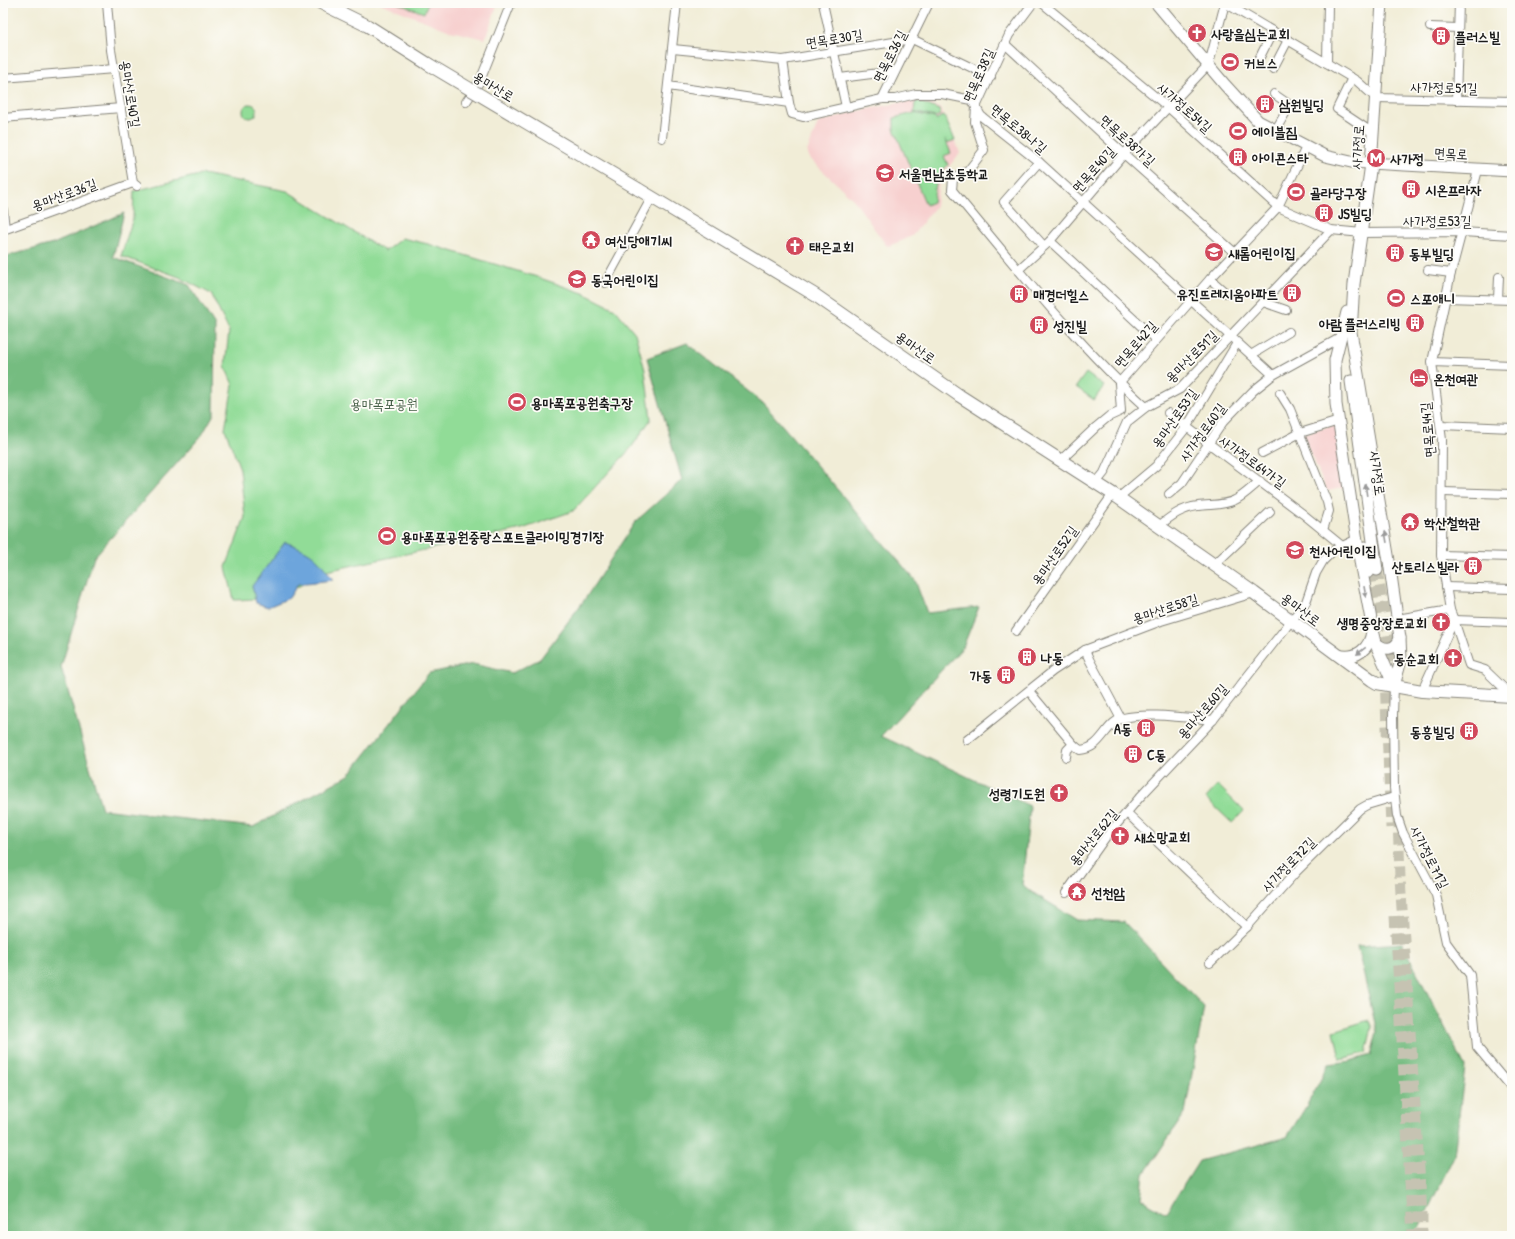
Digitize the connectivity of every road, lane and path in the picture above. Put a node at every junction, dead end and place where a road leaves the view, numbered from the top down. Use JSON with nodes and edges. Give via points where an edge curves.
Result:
{"nodes":[{"id":1,"x":107,"y":3,"type":"edge"},
{"id":2,"x":321,"y":3,"type":"edge"},
{"id":3,"x":511,"y":3,"type":"edge"},
{"id":4,"x":677,"y":3,"type":"edge"},
{"id":5,"x":823,"y":3,"type":"edge"},
{"id":6,"x":929,"y":3,"type":"edge"},
{"id":7,"x":1033,"y":3,"type":"edge"},
{"id":8,"x":1042,"y":3,"type":"edge"},
{"id":9,"x":1156,"y":3,"type":"edge"},
{"id":10,"x":1225,"y":3,"type":"edge"},
{"id":11,"x":1328,"y":3,"type":"edge"},
{"id":12,"x":1382,"y":3,"type":"edge"},
{"id":13,"x":1459,"y":3,"type":"edge"},
{"id":14,"x":1430,"y":27,"type":"dead end"},
{"id":15,"x":1458,"y":28,"type":"junction"},
{"id":16,"x":1273,"y":32,"type":"junction"},
{"id":17,"x":912,"y":39,"type":"junction"},
{"id":18,"x":1288,"y":40,"type":"junction"},
{"id":19,"x":1005,"y":44,"type":"junction"},
{"id":20,"x":673,"y":49,"type":"junction"},
{"id":21,"x":834,"y":50,"type":"junction"},
{"id":22,"x":783,"y":60,"type":"junction"},
{"id":23,"x":1327,"y":62,"type":"junction"},
{"id":24,"x":1257,"y":63,"type":"dead end"},
{"id":25,"x":1209,"y":64,"type":"junction"},
{"id":26,"x":114,"y":69,"type":"junction"},
{"id":27,"x":1272,"y":69,"type":"dead end"},
{"id":28,"x":895,"y":71,"type":"junction"},
{"id":29,"x":991,"y":77,"type":"junction"},
{"id":30,"x":3,"y":78,"type":"edge"},
{"id":31,"x":840,"y":78,"type":"junction"},
{"id":32,"x":1352,"y":78,"type":"junction"},
{"id":33,"x":668,"y":86,"type":"junction"},
{"id":34,"x":1274,"y":94,"type":"dead end"},
{"id":35,"x":1376,"y":98,"type":"junction"},
{"id":36,"x":882,"y":99,"type":"junction"},
{"id":37,"x":1456,"y":100,"type":"junction"},
{"id":38,"x":1512,"y":101,"type":"edge"},
{"id":39,"x":466,"y":102,"type":"dead end"},
{"id":40,"x":789,"y":103,"type":"junction"},
{"id":41,"x":846,"y":107,"type":"junction"},
{"id":42,"x":976,"y":107,"type":"junction"},
{"id":43,"x":120,"y":108,"type":"junction"},
{"id":44,"x":1168,"y":108,"type":"junction"},
{"id":45,"x":3,"y":118,"type":"edge"},
{"id":46,"x":1276,"y":132,"type":"junction"},
{"id":47,"x":1373,"y":133,"type":"junction"},
{"id":48,"x":662,"y":138,"type":"dead end"},
{"id":49,"x":1306,"y":147,"type":"junction"},
{"id":50,"x":1124,"y":154,"type":"junction"},
{"id":51,"x":1039,"y":162,"type":"junction"},
{"id":52,"x":1371,"y":164,"type":"junction"},
{"id":53,"x":1478,"y":170,"type":"junction"},
{"id":54,"x":1512,"y":171,"type":"edge"},
{"id":55,"x":135,"y":185,"type":"joint"},
{"id":56,"x":652,"y":197,"type":"junction"},
{"id":57,"x":1082,"y":201,"type":"junction"},
{"id":58,"x":1278,"y":207,"type":"junction"},
{"id":59,"x":3,"y":210,"type":"edge"},
{"id":60,"x":4,"y":230,"type":"edge"},
{"id":61,"x":1331,"y":230,"type":"junction"},
{"id":62,"x":1462,"y":232,"type":"junction"},
{"id":63,"x":1362,"y":233,"type":"junction"},
{"id":64,"x":1512,"y":235,"type":"edge"},
{"id":65,"x":1047,"y":244,"type":"junction"},
{"id":66,"x":1235,"y":252,"type":"junction"},
{"id":67,"x":1018,"y":270,"type":"junction"},
{"id":68,"x":1428,"y":270,"type":"dead end"},
{"id":69,"x":1451,"y":273,"type":"junction"},
{"id":70,"x":1499,"y":277,"type":"dead end"},
{"id":71,"x":1210,"y":279,"type":"junction"},
{"id":72,"x":605,"y":283,"type":"dead end"},
{"id":73,"x":1353,"y":292,"type":"junction"},
{"id":74,"x":1226,"y":293,"type":"dead end"},
{"id":75,"x":1446,"y":298,"type":"junction"},
{"id":76,"x":1498,"y":299,"type":"junction"},
{"id":77,"x":1192,"y":300,"type":"junction"},
{"id":78,"x":1512,"y":300,"type":"edge"},
{"id":79,"x":1263,"y":302,"type":"junction"},
{"id":80,"x":1286,"y":310,"type":"dead end"},
{"id":81,"x":1289,"y":332,"type":"dead end"},
{"id":82,"x":1351,"y":332,"type":"junction"},
{"id":83,"x":1230,"y":336,"type":"junction"},
{"id":84,"x":1156,"y":340,"type":"junction"},
{"id":85,"x":1237,"y":343,"type":"junction"},
{"id":86,"x":1340,"y":343,"type":"junction"},
{"id":87,"x":1252,"y":355,"type":"junction"},
{"id":88,"x":1432,"y":362,"type":"junction"},
{"id":89,"x":1512,"y":365,"type":"edge"},
{"id":90,"x":1273,"y":375,"type":"junction"},
{"id":91,"x":1119,"y":382,"type":"junction"},
{"id":92,"x":1280,"y":393,"type":"dead end"},
{"id":93,"x":1146,"y":407,"type":"junction"},
{"id":94,"x":1168,"y":413,"type":"dead end"},
{"id":95,"x":1340,"y":421,"type":"junction"},
{"id":96,"x":1441,"y":425,"type":"junction"},
{"id":97,"x":1186,"y":428,"type":"junction"},
{"id":98,"x":1512,"y":428,"type":"edge"},
{"id":99,"x":1300,"y":433,"type":"junction"},
{"id":100,"x":1209,"y":445,"type":"junction"},
{"id":101,"x":1262,"y":453,"type":"dead end"},
{"id":102,"x":1061,"y":460,"type":"junction"},
{"id":103,"x":1260,"y":481,"type":"junction"},
{"id":104,"x":1096,"y":483,"type":"junction"},
{"id":105,"x":1442,"y":492,"type":"junction"},
{"id":106,"x":1169,"y":494,"type":"dead end"},
{"id":107,"x":1512,"y":494,"type":"edge"},
{"id":108,"x":1116,"y":496,"type":"junction"},
{"id":109,"x":1270,"y":512,"type":"dead end"},
{"id":110,"x":1159,"y":526,"type":"junction"},
{"id":111,"x":1323,"y":530,"type":"junction"},
{"id":112,"x":1357,"y":539,"type":"junction"},
{"id":113,"x":1341,"y":546,"type":"junction"},
{"id":114,"x":1441,"y":554,"type":"junction"},
{"id":115,"x":1512,"y":557,"type":"edge"},
{"id":116,"x":1214,"y":565,"type":"junction"},
{"id":117,"x":1446,"y":587,"type":"junction"},
{"id":118,"x":1512,"y":589,"type":"edge"},
{"id":119,"x":1254,"y":593,"type":"junction"},
{"id":120,"x":1450,"y":610,"type":"junction"},
{"id":121,"x":1397,"y":619,"type":"junction"},
{"id":122,"x":1291,"y":620,"type":"junction"},
{"id":123,"x":1454,"y":620,"type":"junction"},
{"id":124,"x":1512,"y":622,"type":"edge"},
{"id":125,"x":1372,"y":630,"type":"junction"},
{"id":126,"x":1016,"y":631,"type":"dead end"},
{"id":127,"x":1400,"y":638,"type":"junction"},
{"id":128,"x":1375,"y":642,"type":"junction"},
{"id":129,"x":1085,"y":650,"type":"junction"},
{"id":130,"x":1338,"y":655,"type":"junction"},
{"id":131,"x":1394,"y":686,"type":"junction"},
{"id":132,"x":1029,"y":691,"type":"junction"},
{"id":133,"x":1422,"y":691,"type":"junction"},
{"id":134,"x":1512,"y":696,"type":"edge"},
{"id":135,"x":1122,"y":719,"type":"junction"},
{"id":136,"x":1212,"y":720,"type":"junction"},
{"id":137,"x":967,"y":740,"type":"dead end"},
{"id":138,"x":1073,"y":744,"type":"junction"},
{"id":139,"x":1066,"y":757,"type":"dead end"},
{"id":140,"x":1394,"y":798,"type":"junction"},
{"id":141,"x":1127,"y":813,"type":"junction"},
{"id":142,"x":1066,"y":893,"type":"dead end"},
{"id":143,"x":1247,"y":927,"type":"junction"},
{"id":144,"x":1210,"y":963,"type":"dead end"},
{"id":145,"x":1512,"y":1089,"type":"edge"}],
"edges":[{"from":1,"to":26,"type":"street","name":"용마산로40길"},
{"from":2,"to":56,"type":"main road","name":"용마산로","bridge":true,"via":[[368,26]]},
{"from":3,"to":39,"type":"street","via":[[480,81]]},
{"from":4,"to":20,"type":"street"},
{"from":5,"to":21,"type":"street"},
{"from":6,"to":17,"type":"street","name":"면목로36길"},
{"from":7,"to":19,"type":"street","name":"면목로38길","via":[[1009,34]]},
{"from":8,"to":44,"type":"street","name":"사가정로54길"},
{"from":9,"to":25,"type":"main road","name":"면목로"},
{"from":10,"to":16,"type":"street"},
{"from":10,"to":25,"type":"street"},
{"from":11,"to":23,"type":"street"},
{"from":12,"to":35,"type":"main road","name":"사가정로"},
{"from":13,"to":15,"type":"street"},
{"from":14,"to":15,"type":"street"},
{"from":15,"to":37,"type":"street"},
{"from":16,"to":18,"type":"street"},
{"from":16,"to":24,"type":"street"},
{"from":17,"to":21,"type":"street","name":"면목로30길"},
{"from":17,"to":28,"type":"street","name":"면목로36길"},
{"from":17,"to":29,"type":"street"},
{"from":18,"to":23,"type":"street"},
{"from":18,"to":27,"type":"street"},
{"from":19,"to":29,"type":"street","name":"면목로38길"},
{"from":19,"to":50,"type":"street","name":"면목로38가길"},
{"from":20,"to":22,"type":"street","name":"면목로30길"},
{"from":20,"to":33,"type":"street"},
{"from":21,"to":22,"type":"street","name":"면목로30길"},
{"from":21,"to":31,"type":"street"},
{"from":22,"to":40,"type":"street"},
{"from":23,"to":32,"type":"street"},
{"from":25,"to":44,"type":"street","name":"면목로40길"},
{"from":25,"to":46,"type":"main road","name":"면목로","via":[[1249,113]]},
{"from":26,"to":30,"type":"street"},
{"from":26,"to":43,"type":"street","name":"용마산로40길"},
{"from":28,"to":31,"type":"street"},
{"from":28,"to":36,"type":"street","name":"면목로36길"},
{"from":29,"to":42,"type":"street","name":"면목로38길"},
{"from":31,"to":41,"type":"street"},
{"from":32,"to":35,"type":"street"},
{"from":32,"to":47,"type":"street","via":[[1337,109]]},
{"from":33,"to":40,"type":"street"},
{"from":33,"to":48,"type":"street"},
{"from":34,"to":46,"type":"street","via":[[1290,104]]},
{"from":35,"to":37,"type":"street","name":"사가정로51길"},
{"from":35,"to":47,"type":"main road","name":"사가정로"},
{"from":36,"to":41,"type":"street","name":"면목로38나길"},
{"from":36,"to":42,"type":"street","name":"면목로38나길","via":[[895,100],[916,94],[942,94],[969,99]]},
{"from":37,"to":38,"type":"street","name":"사가정로51길"},
{"from":40,"to":41,"type":"street","name":"면목로38나길","via":[[792,114],[804,117]]},
{"from":42,"to":51,"type":"street","name":"면목로38나길","via":[[982,117]]},
{"from":42,"to":67,"type":"street","name":"면목로38길","via":[[975,122],[984,150],[968,171],[953,179],[952,190]]},
{"from":43,"to":45,"type":"street"},
{"from":43,"to":55,"type":"street","name":"용마산로40길"},
{"from":44,"to":50,"type":"street","name":"면목로40길"},
{"from":44,"to":58,"type":"street","name":"사가정로54길"},
{"from":46,"to":49,"type":"main road","name":"면목로"},
{"from":47,"to":52,"type":"main road","name":"사가정로"},
{"from":49,"to":52,"type":"main road","name":"면목로","via":[[1336,160]]},
{"from":49,"to":58,"type":"street","name":"면목로42길"},
{"from":50,"to":57,"type":"street","name":"면목로40길"},
{"from":50,"to":66,"type":"street","name":"면목로38가길"},
{"from":51,"to":57,"type":"street","name":"면목로38나길"},
{"from":51,"to":65,"type":"street","via":[[1004,202]]},
{"from":52,"to":53,"type":"main road","name":"면목로"},
{"from":52,"to":63,"type":"main road","name":"사가정로"},
{"from":53,"to":54,"type":"main road","name":"면목로"},
{"from":53,"to":62,"type":"street","name":"면목로44길"},
{"from":55,"to":60,"type":"street","name":"용마산로36길"},
{"from":56,"to":72,"type":"street"},
{"from":56,"to":102,"type":"main road","name":"용마산로","via":[[815,295],[960,396]]},
{"from":57,"to":65,"type":"street","name":"면목로40길"},
{"from":57,"to":77,"type":"street","name":"면목로38나길"},
{"from":58,"to":61,"type":"street","name":"사가정로54길"},
{"from":58,"to":66,"type":"street","name":"면목로42길"},
{"from":59,"to":60,"type":"street","name":"용마산로36길"},
{"from":61,"to":63,"type":"street","name":"사가정로54길"},
{"from":61,"to":79,"type":"street","name":"용마산로51길"},
{"from":62,"to":63,"type":"street","name":"사가정로53길"},
{"from":62,"to":64,"type":"street","name":"사가정로53길"},
{"from":62,"to":69,"type":"street","name":"면목로44길"},
{"from":63,"to":73,"type":"main road","name":"사가정로"},
{"from":65,"to":67,"type":"street","name":"면목로40길"},
{"from":65,"to":84,"type":"street"},
{"from":66,"to":71,"type":"street","name":"면목로42길"},
{"from":67,"to":91,"type":"street"},
{"from":68,"to":69,"type":"street"},
{"from":69,"to":75,"type":"street","name":"면목로44길"},
{"from":70,"to":76,"type":"street"},
{"from":71,"to":74,"type":"street"},
{"from":71,"to":77,"type":"street","name":"면목로42길"},
{"from":73,"to":82,"type":"main road"},
{"from":73,"to":86,"type":"main road"},
{"from":75,"to":76,"type":"street"},
{"from":75,"to":88,"type":"street","name":"면목로44길"},
{"from":76,"to":78,"type":"street"},
{"from":77,"to":83,"type":"street","name":"면목로38나길"},
{"from":77,"to":84,"type":"street","name":"면목로42길"},
{"from":79,"to":80,"type":"street"},
{"from":79,"to":83,"type":"street","name":"용마산로51길"},
{"from":81,"to":87,"type":"street"},
{"from":86,"to":82,"type":"main road","name":"사가정로","one_way":true,"via":[[1340,382],[1345,420],[1373,571],[1354,410]]},
{"from":121,"to":82,"type":"main road","one_way":true},
{"from":83,"to":85,"type":"street","name":"면목로38나길"},
{"from":83,"to":93,"type":"street","name":"용마산로51길","via":[[1180,388]]},
{"from":84,"to":91,"type":"street","name":"면목로42길"},
{"from":85,"to":87,"type":"street","name":"면목로38나길"},
{"from":85,"to":97,"type":"street","name":"용마산로53길"},
{"from":86,"to":90,"type":"street","name":"사가정로60길"},
{"from":86,"to":95,"type":"main road","via":[[1334,360]]},
{"from":87,"to":90,"type":"street","name":"면목로38나길"},
{"from":88,"to":89,"type":"street"},
{"from":88,"to":96,"type":"street","name":"면목로44길"},
{"from":90,"to":100,"type":"street","name":"사가정로60길","via":[[1253,391],[1223,422]]},
{"from":91,"to":93,"type":"street"},
{"from":91,"to":102,"type":"street","name":"면목로42길","via":[[1121,411],[1096,427]]},
{"from":92,"to":99,"type":"street"},
{"from":93,"to":104,"type":"street","name":"용마산로51길","via":[[1127,422],[1104,472]]},
{"from":94,"to":97,"type":"street","name":"사가정로64가길"},
{"from":95,"to":99,"type":"street"},
{"from":95,"to":112,"type":"main road"},
{"from":96,"to":98,"type":"street"},
{"from":96,"to":105,"type":"street","name":"면목로44길"},
{"from":97,"to":100,"type":"street","name":"사가정로64가길"},
{"from":97,"to":108,"type":"street","name":"용마산로53길","via":[[1156,466]]},
{"from":99,"to":101,"type":"street"},
{"from":99,"to":111,"type":"street","via":[[1328,506]]},
{"from":100,"to":103,"type":"street","name":"사가정로64가길"},
{"from":100,"to":106,"type":"street","name":"사가정로60길","via":[[1182,483]]},
{"from":102,"to":104,"type":"main road","name":"용마산로"},
{"from":103,"to":110,"type":"street","via":[[1235,500],[1184,509]]},
{"from":103,"to":111,"type":"street","name":"사가정로64가길"},
{"from":104,"to":108,"type":"main road","name":"용마산로"},
{"from":105,"to":107,"type":"street"},
{"from":105,"to":114,"type":"street","name":"면목로44길"},
{"from":108,"to":110,"type":"main road","name":"용마산로"},
{"from":108,"to":126,"type":"street","name":"용마산로52길"},
{"from":109,"to":116,"type":"street"},
{"from":110,"to":116,"type":"main road","name":"용마산로"},
{"from":111,"to":113,"type":"street","name":"사가정로64가길"},
{"from":112,"to":113,"type":"street","name":"용마산로60길"},
{"from":112,"to":125,"type":"main road","one_way":true},
{"from":113,"to":122,"type":"street","name":"용마산로60길","via":[[1323,561],[1306,602]]},
{"from":114,"to":115,"type":"street"},
{"from":114,"to":117,"type":"street","name":"면목로44길"},
{"from":116,"to":119,"type":"main road","name":"용마산로"},
{"from":117,"to":118,"type":"street"},
{"from":117,"to":120,"type":"street","name":"면목로44길"},
{"from":119,"to":122,"type":"main road","name":"용마산로"},
{"from":119,"to":129,"type":"street","name":"용마산로58길","via":[[1161,621]]},
{"from":120,"to":121,"type":"street"},
{"from":120,"to":123,"type":"street","name":"면목로44길"},
{"from":121,"to":127,"type":"main road"},
{"from":122,"to":130,"type":"main road","name":"용마산로"},
{"from":122,"to":136,"type":"street","name":"용마산로60길"},
{"from":123,"to":124,"type":"street"},
{"from":123,"to":133,"type":"street"},
{"from":123,"to":134,"type":"street","name":"용마산로","via":[[1469,665],[1485,670]]},
{"from":125,"to":128,"type":"main road"},
{"from":125,"to":130,"type":"main road","one_way":true,"via":[[1368,643],[1359,654],[1349,657]]},
{"from":127,"to":128,"type":"main road","via":[[1396,646],[1390,648],[1383,648]]},
{"from":127,"to":131,"type":"main road","via":[[1401,660]]},
{"from":128,"to":131,"type":"main road"},
{"from":129,"to":132,"type":"street","name":"용마산로58길"},
{"from":129,"to":135,"type":"street"},
{"from":130,"to":131,"type":"main road","name":"용마산로","via":[[1374,682]]},
{"from":131,"to":133,"type":"main road","name":"용마산로"},
{"from":131,"to":140,"type":"street","name":"사가정로71길"},
{"from":132,"to":137,"type":"street","name":"용마산로58길"},
{"from":132,"to":138,"type":"street"},
{"from":133,"to":134,"type":"main road","name":"용마산로"},
{"from":135,"to":136,"type":"street","via":[[1165,716]]},
{"from":135,"to":138,"type":"street","via":[[1091,748],[1080,750]]},
{"from":136,"to":141,"type":"street","name":"용마산로60길"},
{"from":138,"to":139,"type":"street","via":[[1067,750]]},
{"from":140,"to":143,"type":"street","name":"사가정로72길","via":[[1360,809],[1296,872]]},
{"from":140,"to":145,"type":"street","name":"사가정로71길","via":[[1403,833],[1436,895],[1446,942],[1470,975],[1477,1046]]},
{"from":141,"to":142,"type":"street","name":"용마산로62길","via":[[1097,848]]},
{"from":141,"to":143,"type":"street","name":"용마산로62길"},
{"from":143,"to":144,"type":"street","name":"사가정로72길"}]}
